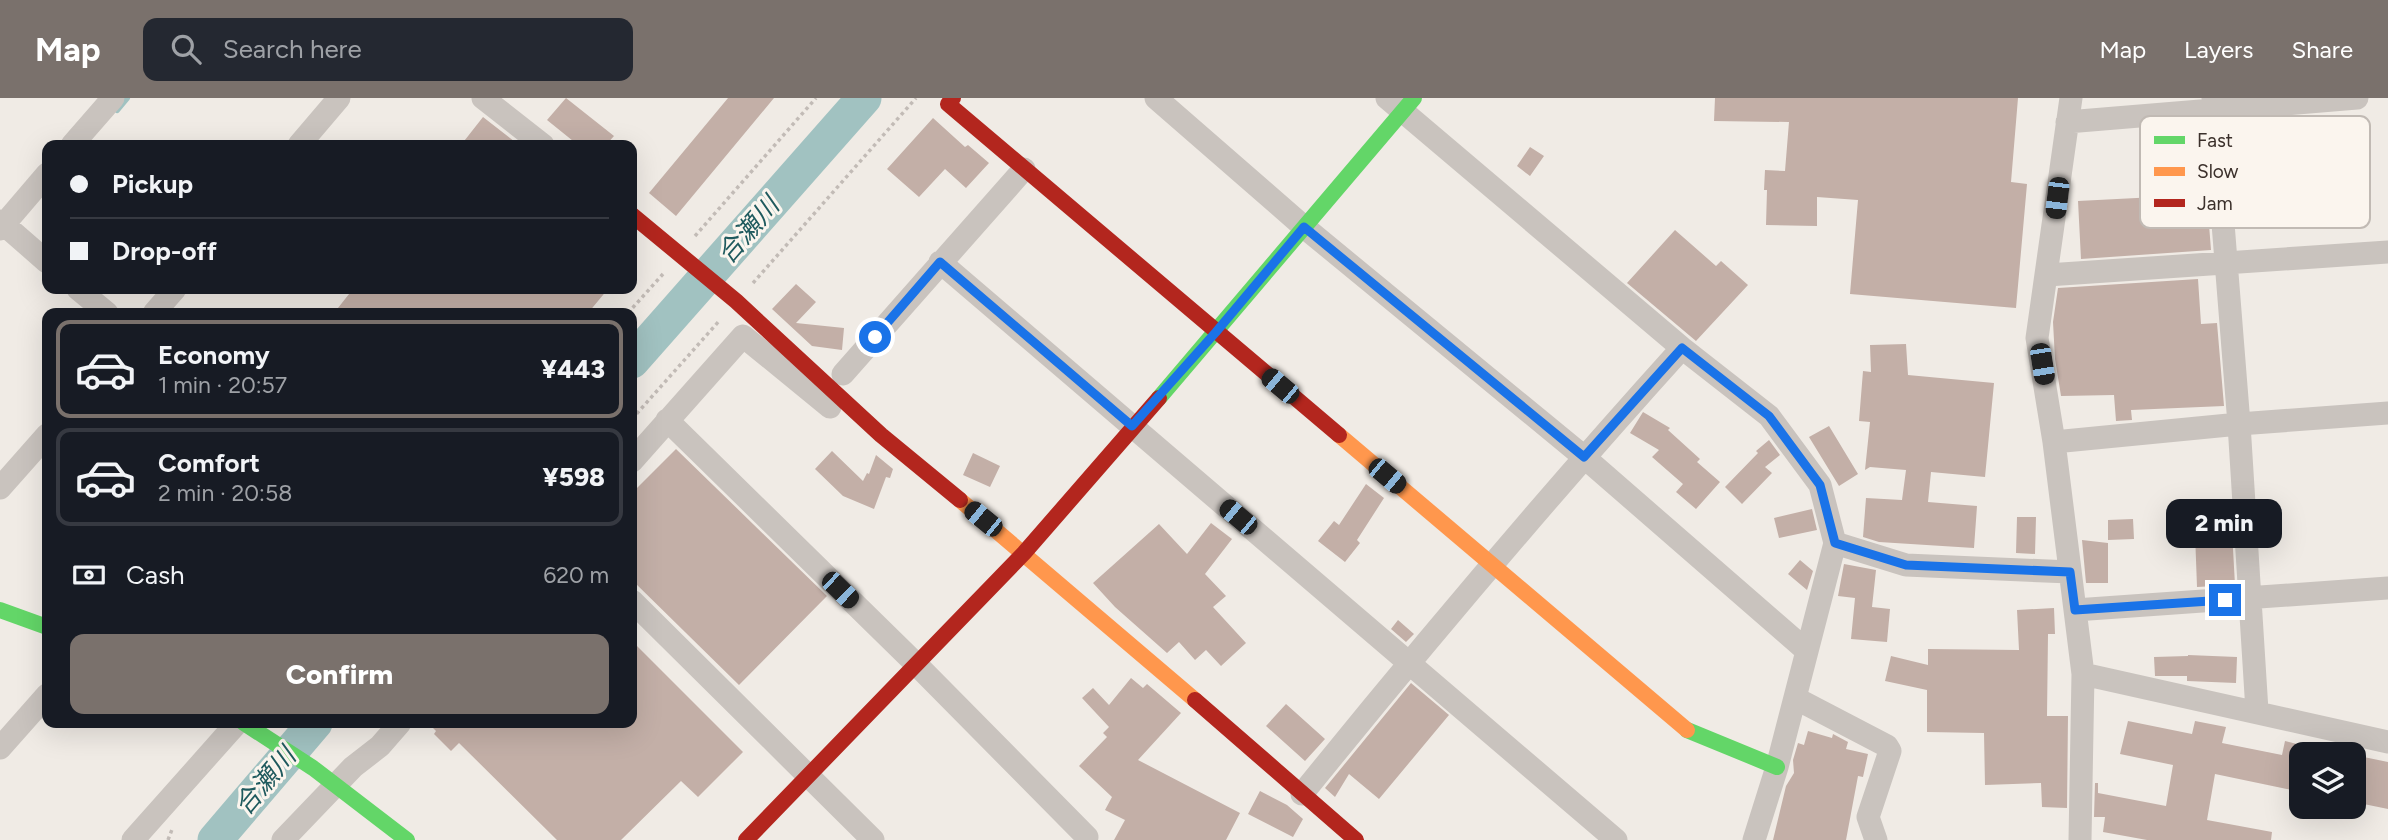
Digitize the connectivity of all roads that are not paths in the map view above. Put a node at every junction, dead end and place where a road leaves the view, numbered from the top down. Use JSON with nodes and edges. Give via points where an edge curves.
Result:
{"nodes":[{"id":1,"x":113,"y":98,"type":"edge"},
{"id":2,"x":340,"y":98,"type":"edge"},
{"id":3,"x":483,"y":98,"type":"edge"},
{"id":4,"x":953,"y":98,"type":"edge"},
{"id":5,"x":1156,"y":98,"type":"edge"},
{"id":6,"x":2071,"y":98,"type":"edge"},
{"id":7,"x":2357,"y":98,"type":"edge"},
{"id":8,"x":1401,"y":102,"type":"edge"},
{"id":9,"x":2213,"y":104,"type":"edge"},
{"id":10,"x":2067,"y":122,"type":"junction"},
{"id":11,"x":76,"y":140,"type":"edge"},
{"id":12,"x":303,"y":140,"type":"edge"},
{"id":13,"x":537,"y":140,"type":"edge"},
{"id":14,"x":1024,"y":169,"type":"junction"},
{"id":15,"x":42,"y":180,"type":"edge"},
{"id":16,"x":637,"y":219,"type":"edge"},
{"id":17,"x":1,"y":225,"type":"edge"},
{"id":18,"x":1304,"y":227,"type":"junction"},
{"id":19,"x":2223,"y":228,"type":"edge"},
{"id":20,"x":2388,"y":252,"type":"edge"},
{"id":21,"x":42,"y":258,"type":"edge"},
{"id":22,"x":940,"y":262,"type":"junction"},
{"id":23,"x":2226,"y":264,"type":"junction"},
{"id":24,"x":2047,"y":275,"type":"junction"},
{"id":25,"x":84,"y":294,"type":"edge"},
{"id":26,"x":171,"y":294,"type":"edge"},
{"id":27,"x":101,"y":308,"type":"edge"},
{"id":28,"x":158,"y":308,"type":"edge"},
{"id":29,"x":1216,"y":332,"type":"junction"},
{"id":30,"x":1682,"y":348,"type":"junction"},
{"id":31,"x":843,"y":374,"type":"dead end"},
{"id":32,"x":2388,"y":413,"type":"edge"},
{"id":33,"x":667,"y":420,"type":"junction"},
{"id":34,"x":2239,"y":424,"type":"junction"},
{"id":35,"x":1132,"y":426,"type":"junction"},
{"id":36,"x":881,"y":435,"type":"junction"},
{"id":37,"x":42,"y":441,"type":"edge"},
{"id":38,"x":2054,"y":442,"type":"junction"},
{"id":39,"x":637,"y":455,"type":"edge"},
{"id":40,"x":1584,"y":457,"type":"junction"},
{"id":41,"x":0,"y":488,"type":"edge"},
{"id":42,"x":1835,"y":543,"type":"junction"},
{"id":43,"x":1024,"y":553,"type":"junction"},
{"id":44,"x":1493,"y":566,"type":"junction"},
{"id":45,"x":2070,"y":572,"type":"junction"},
{"id":46,"x":2388,"y":588,"type":"edge"},
{"id":47,"x":2250,"y":598,"type":"junction"},
{"id":48,"x":637,"y":606,"type":"edge"},
{"id":49,"x":0,"y":610,"type":"edge"},
{"id":50,"x":2075,"y":610,"type":"junction"},
{"id":51,"x":42,"y":624,"type":"edge"},
{"id":52,"x":1807,"y":651,"type":"junction"},
{"id":53,"x":1408,"y":664,"type":"junction"},
{"id":54,"x":917,"y":665,"type":"junction"},
{"id":55,"x":2083,"y":674,"type":"junction"},
{"id":56,"x":1795,"y":698,"type":"junction"},
{"id":57,"x":42,"y":701,"type":"edge"},
{"id":58,"x":2257,"y":711,"type":"junction"},
{"id":59,"x":233,"y":728,"type":"edge"},
{"id":60,"x":252,"y":728,"type":"edge"},
{"id":61,"x":396,"y":728,"type":"edge"},
{"id":62,"x":2388,"y":742,"type":"edge"},
{"id":63,"x":0,"y":748,"type":"edge"},
{"id":64,"x":1777,"y":767,"type":"junction"},
{"id":65,"x":809,"y":777,"type":"junction"},
{"id":66,"x":1302,"y":794,"type":"junction"},
{"id":67,"x":1087,"y":837,"type":"dead end"},
{"id":68,"x":133,"y":840,"type":"edge"},
{"id":69,"x":283,"y":840,"type":"edge"},
{"id":70,"x":407,"y":840,"type":"edge"},
{"id":71,"x":746,"y":840,"type":"edge"},
{"id":72,"x":873,"y":840,"type":"edge"},
{"id":73,"x":1356,"y":840,"type":"edge"},
{"id":74,"x":1616,"y":840,"type":"edge"},
{"id":75,"x":1754,"y":840,"type":"edge"},
{"id":76,"x":1876,"y":840,"type":"edge"},
{"id":77,"x":2080,"y":840,"type":"edge"}],
"edges":[{"from":1,"to":11,"type":"street"},
{"from":2,"to":12,"type":"street"},
{"from":3,"to":13,"type":"street"},
{"from":4,"to":14,"type":"street","via":[[948,104]]},
{"from":5,"to":18,"type":"street"},
{"from":6,"to":10,"type":"street"},
{"from":7,"to":9,"type":"street"},
{"from":8,"to":18,"type":"street"},
{"from":8,"to":30,"type":"street"},
{"from":9,"to":10,"type":"street"},
{"from":10,"to":24,"type":"street"},
{"from":14,"to":22,"type":"street"},
{"from":14,"to":29,"type":"street"},
{"from":15,"to":17,"type":"street"},
{"from":16,"to":36,"type":"street","via":[[733,299]]},
{"from":17,"to":21,"type":"street"},
{"from":18,"to":29,"type":"street"},
{"from":18,"to":40,"type":"street"},
{"from":19,"to":23,"type":"street"},
{"from":20,"to":23,"type":"street"},
{"from":22,"to":31,"type":"street"},
{"from":22,"to":35,"type":"street"},
{"from":23,"to":24,"type":"street"},
{"from":23,"to":34,"type":"street"},
{"from":24,"to":38,"type":"street","via":[[2038,338]]},
{"from":25,"to":27,"type":"street"},
{"from":26,"to":28,"type":"street"},
{"from":29,"to":35,"type":"street"},
{"from":29,"to":44,"type":"street"},
{"from":30,"to":40,"type":"street"},
{"from":30,"to":42,"type":"street","via":[[1769,416],[1820,485]]},
{"from":32,"to":34,"type":"street"},
{"from":33,"to":36,"type":"street","via":[[743,335],[867,437]]},
{"from":33,"to":39,"type":"street"},
{"from":33,"to":54,"type":"street"},
{"from":34,"to":38,"type":"street"},
{"from":34,"to":47,"type":"street"},
{"from":35,"to":43,"type":"street"},
{"from":35,"to":53,"type":"street"},
{"from":36,"to":43,"type":"street"},
{"from":37,"to":41,"type":"street"},
{"from":38,"to":45,"type":"street"},
{"from":40,"to":44,"type":"street"},
{"from":40,"to":52,"type":"street"},
{"from":42,"to":45,"type":"street","via":[[1906,565]]},
{"from":42,"to":52,"type":"street"},
{"from":43,"to":54,"type":"street"},
{"from":43,"to":66,"type":"street"},
{"from":44,"to":53,"type":"street"},
{"from":44,"to":64,"type":"street","via":[[1687,730]]},
{"from":45,"to":50,"type":"street"},
{"from":46,"to":47,"type":"street"},
{"from":47,"to":50,"type":"street"},
{"from":47,"to":58,"type":"street"},
{"from":48,"to":65,"type":"street"},
{"from":49,"to":51,"type":"street"},
{"from":50,"to":55,"type":"street"},
{"from":52,"to":56,"type":"street"},
{"from":53,"to":66,"type":"street"},
{"from":53,"to":74,"type":"street"},
{"from":54,"to":65,"type":"street"},
{"from":54,"to":67,"type":"street"},
{"from":55,"to":58,"type":"street"},
{"from":55,"to":77,"type":"street"},
{"from":56,"to":64,"type":"street"},
{"from":56,"to":76,"type":"street","via":[[1890,751],[1868,817]]},
{"from":57,"to":63,"type":"street"},
{"from":58,"to":62,"type":"street"},
{"from":59,"to":68,"type":"street"},
{"from":60,"to":70,"type":"street"},
{"from":61,"to":69,"type":"street"},
{"from":64,"to":75,"type":"street"},
{"from":65,"to":71,"type":"street"},
{"from":65,"to":72,"type":"street"},
{"from":66,"to":73,"type":"street"}]}
